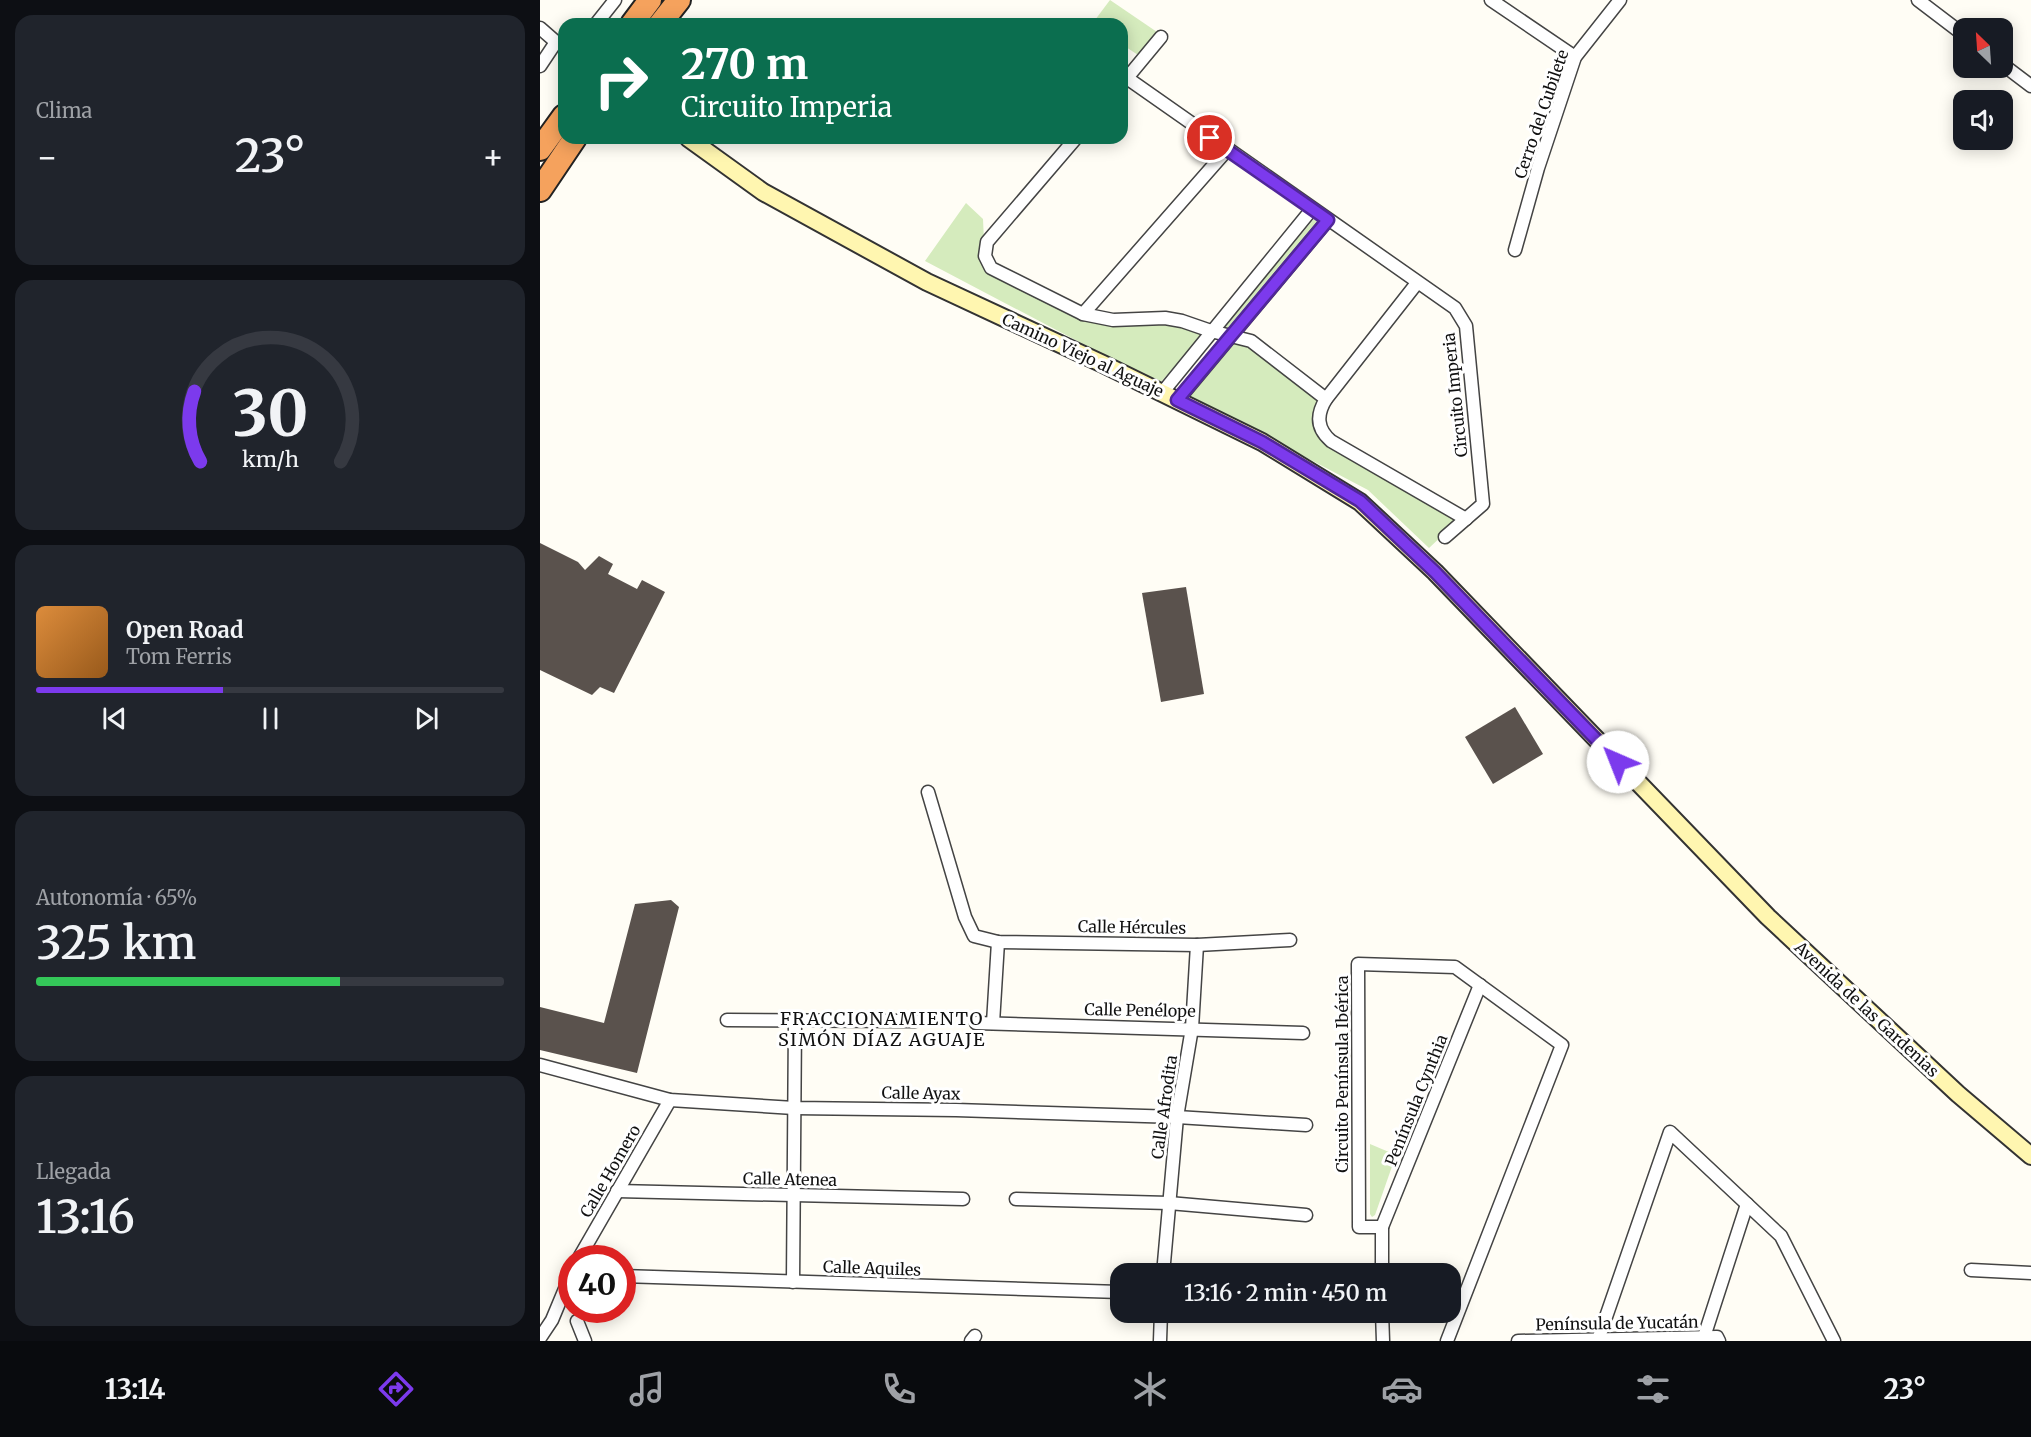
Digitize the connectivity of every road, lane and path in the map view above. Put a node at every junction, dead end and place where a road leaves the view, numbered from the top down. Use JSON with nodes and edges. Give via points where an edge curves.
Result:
{"nodes":[{"id":1,"x":615,"y":0,"type":"edge"},
{"id":2,"x":650,"y":0,"type":"edge"},
{"id":3,"x":679,"y":0,"type":"edge"},
{"id":4,"x":1620,"y":0,"type":"edge"},
{"id":5,"x":1918,"y":0,"type":"edge"},
{"id":6,"x":1498,"y":2,"type":"edge"},
{"id":7,"x":601,"y":18,"type":"edge"},
{"id":8,"x":636,"y":18,"type":"edge"},
{"id":9,"x":665,"y":18,"type":"edge"},
{"id":10,"x":1953,"y":27,"type":"edge"},
{"id":11,"x":540,"y":28,"type":"edge"},
{"id":12,"x":1161,"y":37,"type":"dead end"},
{"id":13,"x":558,"y":41,"type":"edge"},
{"id":14,"x":558,"y":44,"type":"edge"},
{"id":15,"x":1575,"y":57,"type":"junction"},
{"id":16,"x":540,"y":66,"type":"edge"},
{"id":17,"x":2013,"y":72,"type":"edge"},
{"id":18,"x":1128,"y":76,"type":"edge"},
{"id":19,"x":1128,"y":84,"type":"edge"},
{"id":20,"x":2031,"y":86,"type":"edge"},
{"id":21,"x":558,"y":124,"type":"edge"},
{"id":22,"x":571,"y":144,"type":"edge"},
{"id":23,"x":696,"y":144,"type":"edge"},
{"id":24,"x":1071,"y":144,"type":"edge"},
{"id":25,"x":540,"y":149,"type":"edge"},
{"id":26,"x":1227,"y":150,"type":"junction"},
{"id":27,"x":540,"y":190,"type":"edge"},
{"id":28,"x":1312,"y":209,"type":"junction"},
{"id":29,"x":1328,"y":220,"type":"junction"},
{"id":30,"x":1515,"y":250,"type":"dead end"},
{"id":31,"x":1417,"y":283,"type":"junction"},
{"id":32,"x":1083,"y":314,"type":"junction"},
{"id":33,"x":1211,"y":331,"type":"junction"},
{"id":34,"x":1233,"y":335,"type":"junction"},
{"id":35,"x":1162,"y":393,"type":"junction"},
{"id":36,"x":1326,"y":399,"type":"junction"},
{"id":37,"x":1177,"y":400,"type":"junction"},
{"id":38,"x":1466,"y":519,"type":"junction"},
{"id":39,"x":1445,"y":537,"type":"dead end"},
{"id":40,"x":928,"y":792,"type":"dead end"},
{"id":41,"x":1708,"y":857,"type":"joint"},
{"id":42,"x":1290,"y":940,"type":"dead end"},
{"id":43,"x":998,"y":942,"type":"junction"},
{"id":44,"x":1197,"y":945,"type":"junction"},
{"id":45,"x":1480,"y":986,"type":"junction"},
{"id":46,"x":727,"y":1020,"type":"dead end"},
{"id":47,"x":795,"y":1021,"type":"junction"},
{"id":48,"x":915,"y":1021,"type":"dead end"},
{"id":49,"x":976,"y":1023,"type":"dead end"},
{"id":50,"x":993,"y":1023,"type":"junction"},
{"id":51,"x":1192,"y":1028,"type":"junction"},
{"id":52,"x":1303,"y":1033,"type":"dead end"},
{"id":53,"x":540,"y":1065,"type":"edge"},
{"id":54,"x":670,"y":1100,"type":"junction"},
{"id":55,"x":794,"y":1108,"type":"junction"},
{"id":56,"x":1177,"y":1117,"type":"junction"},
{"id":57,"x":1306,"y":1125,"type":"dead end"},
{"id":58,"x":2031,"y":1156,"type":"edge"},
{"id":59,"x":617,"y":1191,"type":"junction"},
{"id":60,"x":794,"y":1195,"type":"junction"},
{"id":61,"x":963,"y":1199,"type":"dead end"},
{"id":62,"x":1016,"y":1199,"type":"dead end"},
{"id":63,"x":1169,"y":1203,"type":"junction"},
{"id":64,"x":1747,"y":1204,"type":"junction"},
{"id":65,"x":1306,"y":1215,"type":"dead end"},
{"id":66,"x":1382,"y":1227,"type":"junction"},
{"id":67,"x":586,"y":1245,"type":"edge"},
{"id":68,"x":1164,"y":1263,"type":"edge"},
{"id":69,"x":1382,"y":1263,"type":"edge"},
{"id":70,"x":1971,"y":1270,"type":"dead end"},
{"id":71,"x":2031,"y":1273,"type":"edge"},
{"id":72,"x":636,"y":1276,"type":"edge"},
{"id":73,"x":793,"y":1282,"type":"junction"},
{"id":74,"x":1110,"y":1292,"type":"edge"},
{"id":75,"x":558,"y":1305,"type":"edge"},
{"id":76,"x":578,"y":1323,"type":"edge"},
{"id":77,"x":1161,"y":1323,"type":"edge"},
{"id":78,"x":1382,"y":1323,"type":"edge"},
{"id":79,"x":1704,"y":1337,"type":"junction"},
{"id":80,"x":540,"y":1338,"type":"edge"},
{"id":81,"x":1718,"y":1339,"type":"edge"},
{"id":82,"x":1598,"y":1340,"type":"junction"},
{"id":83,"x":1642,"y":1340,"type":"edge"},
{"id":84,"x":585,"y":1341,"type":"edge"},
{"id":85,"x":1160,"y":1341,"type":"edge"},
{"id":86,"x":1383,"y":1341,"type":"edge"},
{"id":87,"x":1447,"y":1341,"type":"edge"},
{"id":88,"x":1518,"y":1341,"type":"edge"},
{"id":89,"x":1834,"y":1341,"type":"edge"}],
"edges":[{"from":1,"to":7,"type":"street"},
{"from":2,"to":8,"type":"highway"},
{"from":3,"to":9,"type":"highway"},
{"from":4,"to":15,"type":"street","name":"Cerro del Cubilete"},
{"from":5,"to":10,"type":"street"},
{"from":6,"to":15,"type":"street"},
{"from":11,"to":13,"type":"street"},
{"from":12,"to":18,"type":"street"},
{"from":14,"to":16,"type":"street"},
{"from":15,"to":30,"type":"street","name":"Cerro del Cubilete"},
{"from":17,"to":20,"type":"street"},
{"from":19,"to":26,"type":"street","name":"Circuito Imperia"},
{"from":21,"to":25,"type":"highway"},
{"from":22,"to":27,"type":"highway"},
{"from":23,"to":35,"type":"street","name":"Camino Viejo al Aguaje","via":[[763,192],[917,277]]},
{"from":24,"to":32,"type":"street","via":[[987,242],[985,256],[991,268]]},
{"from":26,"to":28,"type":"street","name":"Circuito Imperia"},
{"from":26,"to":32,"type":"street"},
{"from":28,"to":29,"type":"street","name":"Circuito Imperia"},
{"from":28,"to":33,"type":"street"},
{"from":29,"to":31,"type":"street","name":"Circuito Imperia"},
{"from":29,"to":34,"type":"street"},
{"from":31,"to":36,"type":"street"},
{"from":31,"to":38,"type":"street","name":"Circuito Imperia","via":[[1455,308],[1466,326],[1483,504]]},
{"from":32,"to":33,"type":"street","via":[[1113,320],[1165,318]]},
{"from":33,"to":34,"type":"street"},
{"from":33,"to":35,"type":"street"},
{"from":34,"to":36,"type":"street","via":[[1251,341]]},
{"from":34,"to":37,"type":"street"},
{"from":35,"to":37,"type":"street","name":"Camino Viejo al Aguaje"},
{"from":36,"to":38,"type":"street","via":[[1319,420],[1323,434],[1331,441]]},
{"from":37,"to":41,"type":"street","name":"Camino Viejo al Aguaje","via":[[1262,442],[1360,501],[1443,580]]},
{"from":38,"to":39,"type":"street","name":"Circuito Imperia"},
{"from":40,"to":43,"type":"street","name":"Calle Hércules","via":[[965,917],[974,936]]},
{"from":41,"to":58,"type":"street","name":"Avenida de las Gardenias","via":[[1950,1086]]},
{"from":42,"to":44,"type":"street","name":"Calle Hércules"},
{"from":43,"to":44,"type":"street","name":"Calle Hércules"},
{"from":43,"to":50,"type":"street"},
{"from":44,"to":51,"type":"street","name":"Calle Afrodita"},
{"from":45,"to":66,"type":"street","name":"Península Cynthia"},
{"from":45,"to":66,"type":"street","name":"Circuito Península Ibérica","via":[[1455,967],[1358,964],[1359,1227]]},
{"from":45,"to":87,"type":"street","name":"Circuito Península Ibérica","via":[[1562,1045]]},
{"from":46,"to":47,"type":"street"},
{"from":47,"to":48,"type":"street"},
{"from":47,"to":55,"type":"street"},
{"from":49,"to":50,"type":"street","name":"Calle Penélope"},
{"from":50,"to":51,"type":"street","name":"Calle Penélope"},
{"from":51,"to":52,"type":"street","name":"Calle Penélope"},
{"from":51,"to":56,"type":"street","name":"Calle Afrodita"},
{"from":53,"to":54,"type":"street","name":"Calle Ayax"},
{"from":54,"to":55,"type":"street","name":"Calle Ayax"},
{"from":54,"to":59,"type":"street","name":"Calle Homero"},
{"from":55,"to":56,"type":"street","name":"Calle Ayax"},
{"from":55,"to":60,"type":"street"},
{"from":56,"to":57,"type":"street","name":"Calle Ayax"},
{"from":56,"to":63,"type":"street","name":"Calle Afrodita"},
{"from":59,"to":60,"type":"street","name":"Calle Atenea"},
{"from":59,"to":67,"type":"street","name":"Calle Homero"},
{"from":60,"to":61,"type":"street","name":"Calle Atenea"},
{"from":60,"to":73,"type":"street"},
{"from":62,"to":63,"type":"street"},
{"from":63,"to":65,"type":"street"},
{"from":63,"to":68,"type":"street","name":"Calle Afrodita"},
{"from":64,"to":79,"type":"street"},
{"from":64,"to":82,"type":"street","via":[[1670,1132]]},
{"from":64,"to":89,"type":"street","via":[[1781,1236]]},
{"from":66,"to":69,"type":"street"},
{"from":70,"to":71,"type":"street"},
{"from":72,"to":73,"type":"street","name":"Calle Aquiles"},
{"from":73,"to":74,"type":"street","name":"Calle Aquiles"},
{"from":75,"to":80,"type":"street"},
{"from":76,"to":84,"type":"street"},
{"from":77,"to":85,"type":"street"},
{"from":78,"to":86,"type":"street"},
{"from":79,"to":81,"type":"street","name":"Península de Yucatán"},
{"from":79,"to":83,"type":"street","name":"Península de Yucatán"},
{"from":82,"to":83,"type":"street","name":"Península de Yucatán"},
{"from":82,"to":88,"type":"street","name":"Península de Yucatán"}]}
